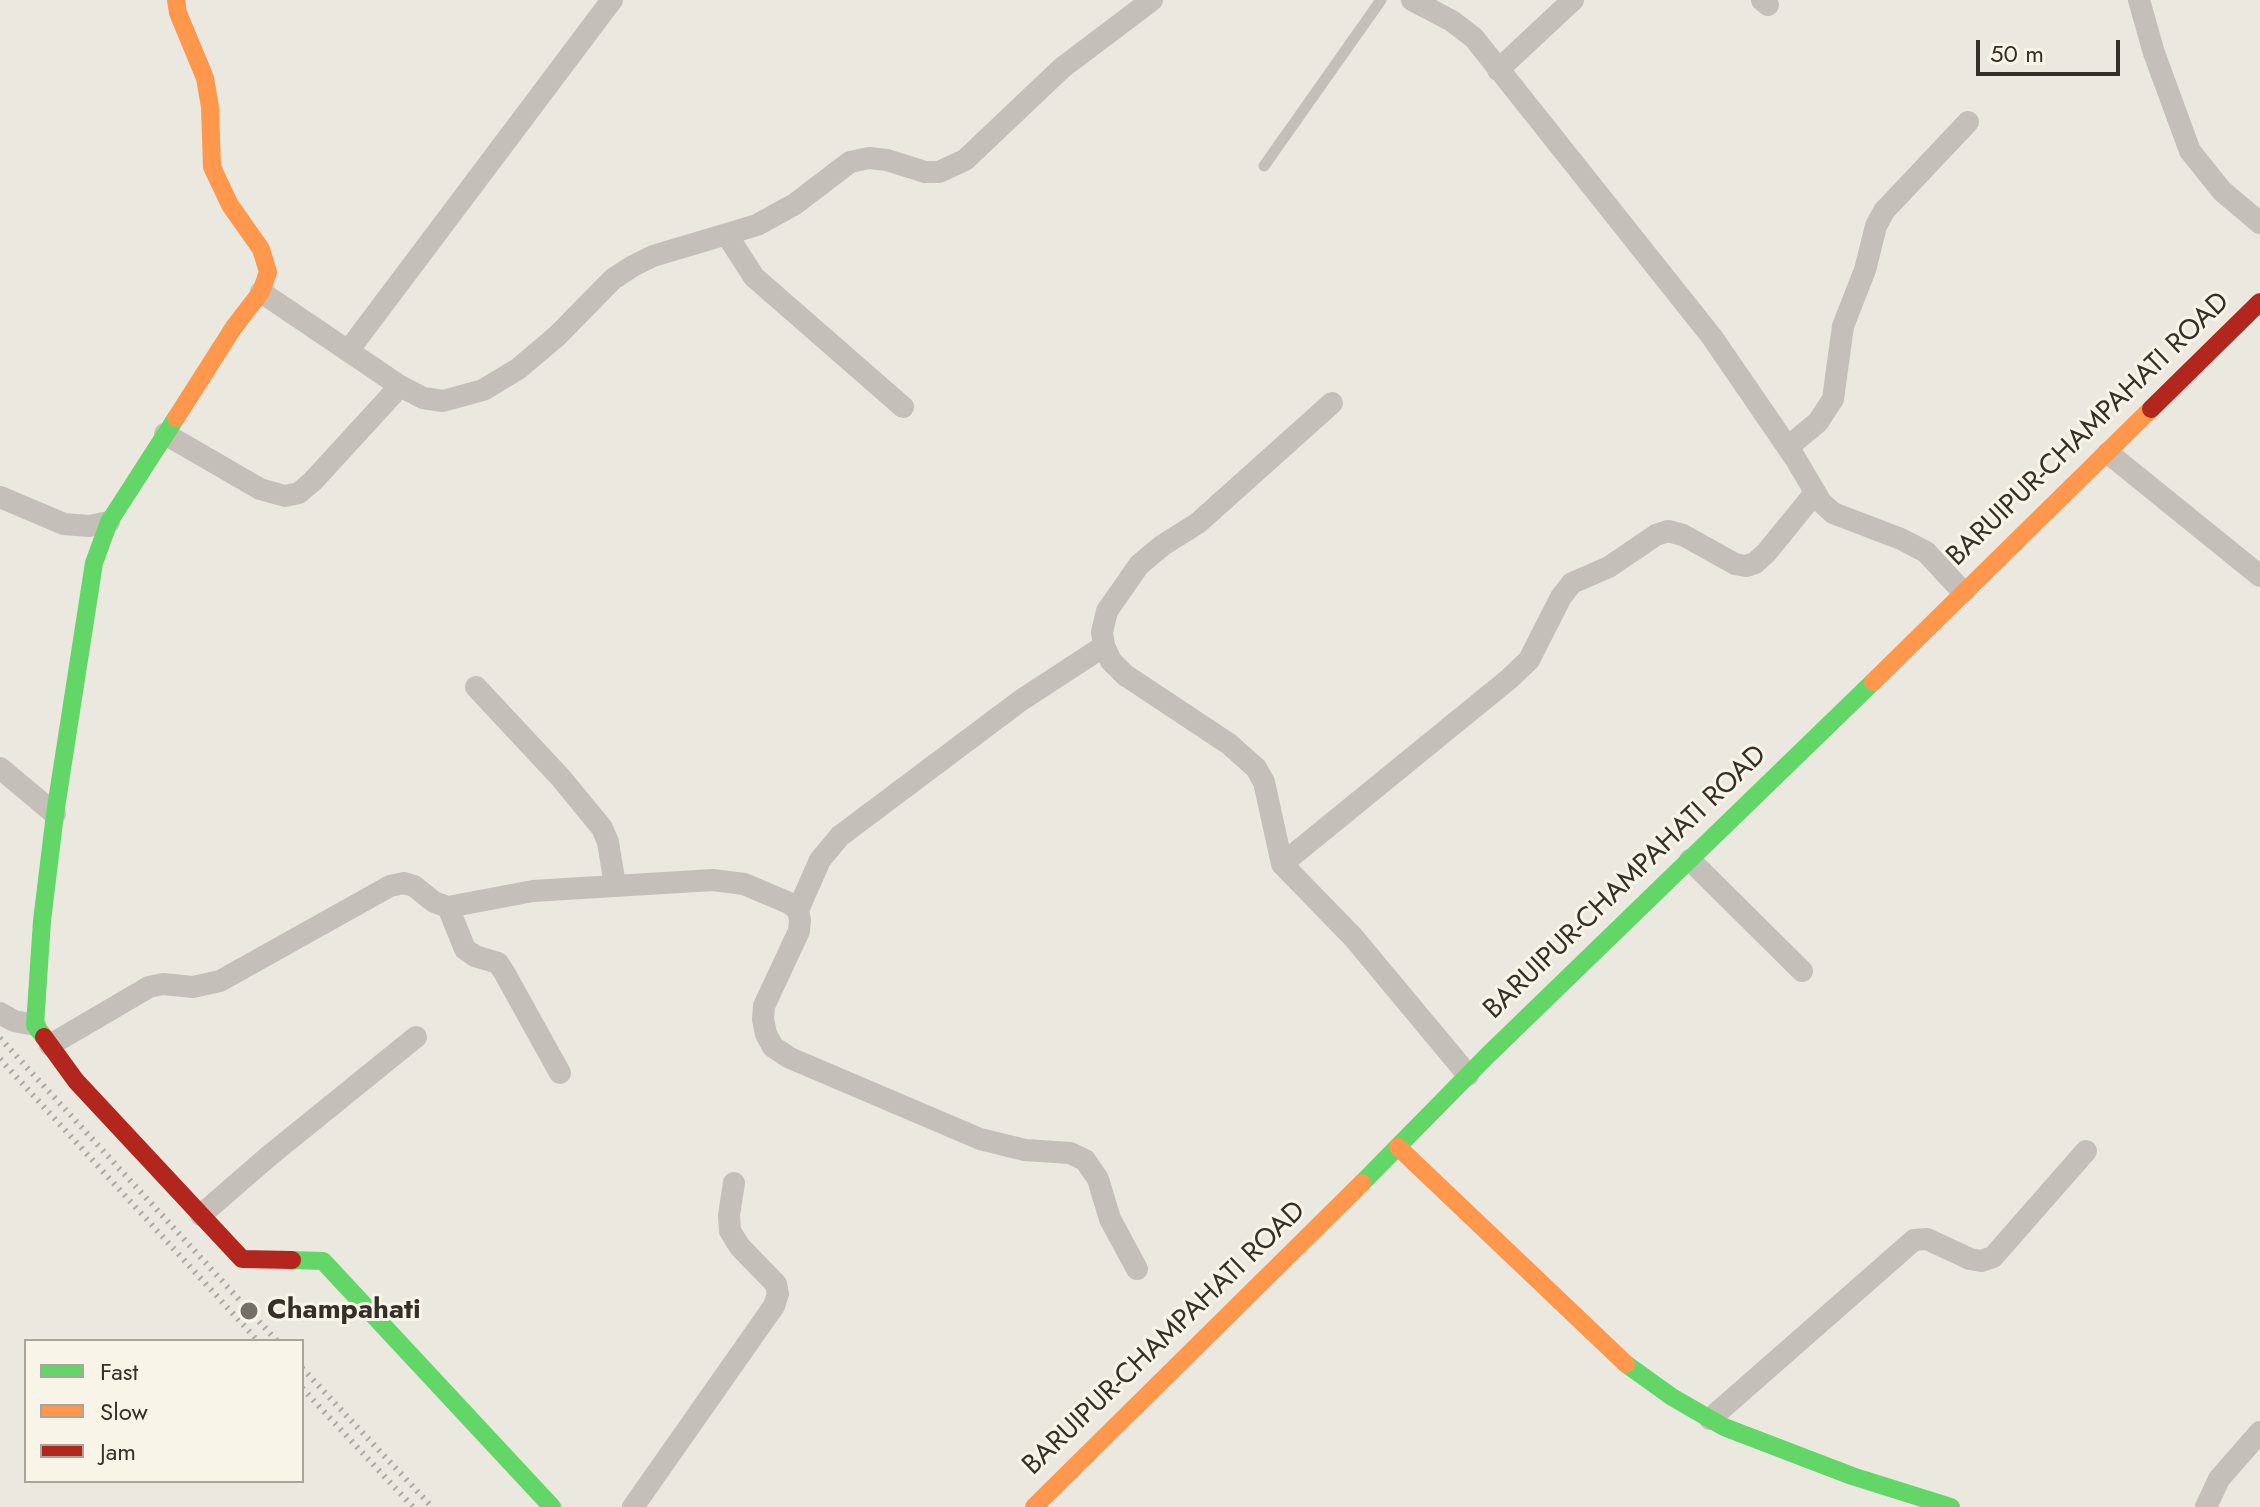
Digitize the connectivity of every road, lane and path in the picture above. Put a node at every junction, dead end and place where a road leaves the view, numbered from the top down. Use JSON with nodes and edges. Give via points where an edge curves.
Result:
{"nodes":[{"id":1,"x":176,"y":0,"type":"edge"},
{"id":2,"x":612,"y":0,"type":"edge"},
{"id":3,"x":1381,"y":0,"type":"edge"},
{"id":4,"x":1412,"y":0,"type":"edge"},
{"id":5,"x":1573,"y":0,"type":"edge"},
{"id":6,"x":2139,"y":0,"type":"edge"},
{"id":7,"x":1136,"y":4,"type":"edge"},
{"id":8,"x":1498,"y":70,"type":"junction"},
{"id":9,"x":1968,"y":122,"type":"dead end"},
{"id":10,"x":1264,"y":166,"type":"dead end"},
{"id":11,"x":2260,"y":223,"type":"edge"},
{"id":12,"x":727,"y":235,"type":"junction"},
{"id":13,"x":261,"y":292,"type":"junction"},
{"id":14,"x":2260,"y":302,"type":"edge"},
{"id":15,"x":348,"y":351,"type":"junction"},
{"id":16,"x":400,"y":386,"type":"junction"},
{"id":17,"x":1332,"y":403,"type":"dead end"},
{"id":18,"x":903,"y":407,"type":"dead end"},
{"id":19,"x":165,"y":434,"type":"junction"},
{"id":20,"x":1788,"y":447,"type":"junction"},
{"id":21,"x":2108,"y":453,"type":"junction"},
{"id":22,"x":1815,"y":493,"type":"junction"},
{"id":23,"x":0,"y":497,"type":"edge"},
{"id":24,"x":109,"y":522,"type":"junction"},
{"id":25,"x":2260,"y":576,"type":"edge"},
{"id":26,"x":1963,"y":592,"type":"junction"},
{"id":27,"x":1104,"y":646,"type":"junction"},
{"id":28,"x":476,"y":687,"type":"dead end"},
{"id":29,"x":0,"y":768,"type":"edge"},
{"id":30,"x":55,"y":814,"type":"junction"},
{"id":31,"x":1690,"y":860,"type":"junction"},
{"id":32,"x":1282,"y":864,"type":"junction"},
{"id":33,"x":615,"y":885,"type":"junction"},
{"id":34,"x":448,"y":907,"type":"junction"},
{"id":35,"x":798,"y":910,"type":"junction"},
{"id":36,"x":1802,"y":971,"type":"dead end"},
{"id":37,"x":0,"y":1013,"type":"edge"},
{"id":38,"x":35,"y":1025,"type":"junction"},
{"id":39,"x":416,"y":1037,"type":"dead end"},
{"id":40,"x":50,"y":1045,"type":"junction"},
{"id":41,"x":560,"y":1073,"type":"dead end"},
{"id":42,"x":1468,"y":1075,"type":"junction"},
{"id":43,"x":1398,"y":1147,"type":"junction"},
{"id":44,"x":2086,"y":1151,"type":"dead end"},
{"id":45,"x":734,"y":1183,"type":"dead end"},
{"id":46,"x":201,"y":1215,"type":"junction"},
{"id":47,"x":1137,"y":1269,"type":"dead end"},
{"id":48,"x":1710,"y":1419,"type":"junction"},
{"id":49,"x":2260,"y":1432,"type":"edge"},
{"id":50,"x":552,"y":1507,"type":"edge"},
{"id":51,"x":633,"y":1507,"type":"edge"},
{"id":52,"x":1034,"y":1507,"type":"edge"},
{"id":53,"x":1951,"y":1507,"type":"edge"},
{"id":54,"x":2206,"y":1507,"type":"edge"}],
"edges":[{"from":1,"to":13,"type":"main road","via":[[205,78],[212,167],[230,205],[261,249],[268,272]]},
{"from":2,"to":15,"type":"street"},
{"from":3,"to":10,"type":"lane"},
{"from":4,"to":8,"type":"street","via":[[1474,38]]},
{"from":5,"to":8,"type":"street"},
{"from":6,"to":11,"type":"street","via":[[2190,151],[2222,191]]},
{"from":7,"to":12,"type":"street","via":[[965,160],[949,169],[925,172],[887,160],[850,162],[795,204]]},
{"from":8,"to":20,"type":"street","via":[[1712,337]]},
{"from":9,"to":20,"type":"street","via":[[1884,211],[1843,326],[1833,399],[1818,422]]},
{"from":12,"to":16,"type":"street","via":[[633,266],[518,369],[483,390],[443,401]]},
{"from":12,"to":18,"type":"street","via":[[754,277]]},
{"from":13,"to":15,"type":"street"},
{"from":13,"to":19,"type":"main road"},
{"from":14,"to":21,"type":"main road","name":"BARUIPUR-CHAMPAHATI ROAD"},
{"from":15,"to":16,"type":"street"},
{"from":16,"to":19,"type":"street","via":[[313,481],[285,496],[260,489]]},
{"from":17,"to":27,"type":"street","via":[[1198,523],[1139,565],[1107,611]]},
{"from":19,"to":24,"type":"main road"},
{"from":20,"to":22,"type":"street"},
{"from":21,"to":25,"type":"street"},
{"from":21,"to":26,"type":"main road","name":"BARUIPUR-CHAMPAHATI ROAD"},
{"from":22,"to":26,"type":"street","via":[[1833,513],[1926,552]]},
{"from":22,"to":32,"type":"street","via":[[1755,563],[1735,564],[1668,531],[1572,583],[1529,660]]},
{"from":23,"to":24,"type":"street","via":[[64,524]]},
{"from":24,"to":30,"type":"main road","via":[[94,563]]},
{"from":26,"to":31,"type":"main road","name":"BARUIPUR-CHAMPAHATI ROAD"},
{"from":27,"to":32,"type":"street","via":[[1125,675],[1256,768],[1264,782]]},
{"from":27,"to":35,"type":"street","via":[[1020,701],[840,836],[820,860]]},
{"from":28,"to":33,"type":"street","via":[[602,828]]},
{"from":29,"to":30,"type":"street"},
{"from":30,"to":38,"type":"main road"},
{"from":31,"to":36,"type":"street"},
{"from":31,"to":42,"type":"main road","name":"BARUIPUR-CHAMPAHATI ROAD"},
{"from":32,"to":42,"type":"street","via":[[1353,937]]},
{"from":33,"to":34,"type":"street","via":[[533,891]]},
{"from":33,"to":35,"type":"street","via":[[713,880],[744,884]]},
{"from":34,"to":40,"type":"street","via":[[414,886],[390,886],[220,981],[149,987]]},
{"from":34,"to":41,"type":"street","via":[[465,949],[498,963]]},
{"from":35,"to":47,"type":"street","via":[[799,931],[764,1006],[766,1034],[773,1047],[980,1139],[1085,1160]]},
{"from":37,"to":38,"type":"street"},
{"from":38,"to":40,"type":"main road"},
{"from":39,"to":46,"type":"street"},
{"from":40,"to":46,"type":"main road","via":[[76,1081]]},
{"from":42,"to":43,"type":"main road","name":"BARUIPUR-CHAMPAHATI ROAD"},
{"from":43,"to":48,"type":"main road","via":[[1618,1358]]},
{"from":43,"to":52,"type":"main road","name":"BARUIPUR-CHAMPAHATI ROAD"},
{"from":44,"to":48,"type":"street","via":[[1993,1257],[1970,1259],[1927,1239],[1914,1240]]},
{"from":45,"to":51,"type":"street","via":[[730,1231],[776,1284],[778,1294]]},
{"from":46,"to":50,"type":"main road","via":[[242,1259],[323,1261]]},
{"from":48,"to":53,"type":"main road","via":[[1839,1471]]},
{"from":49,"to":54,"type":"street","via":[[2219,1479]]}]}
